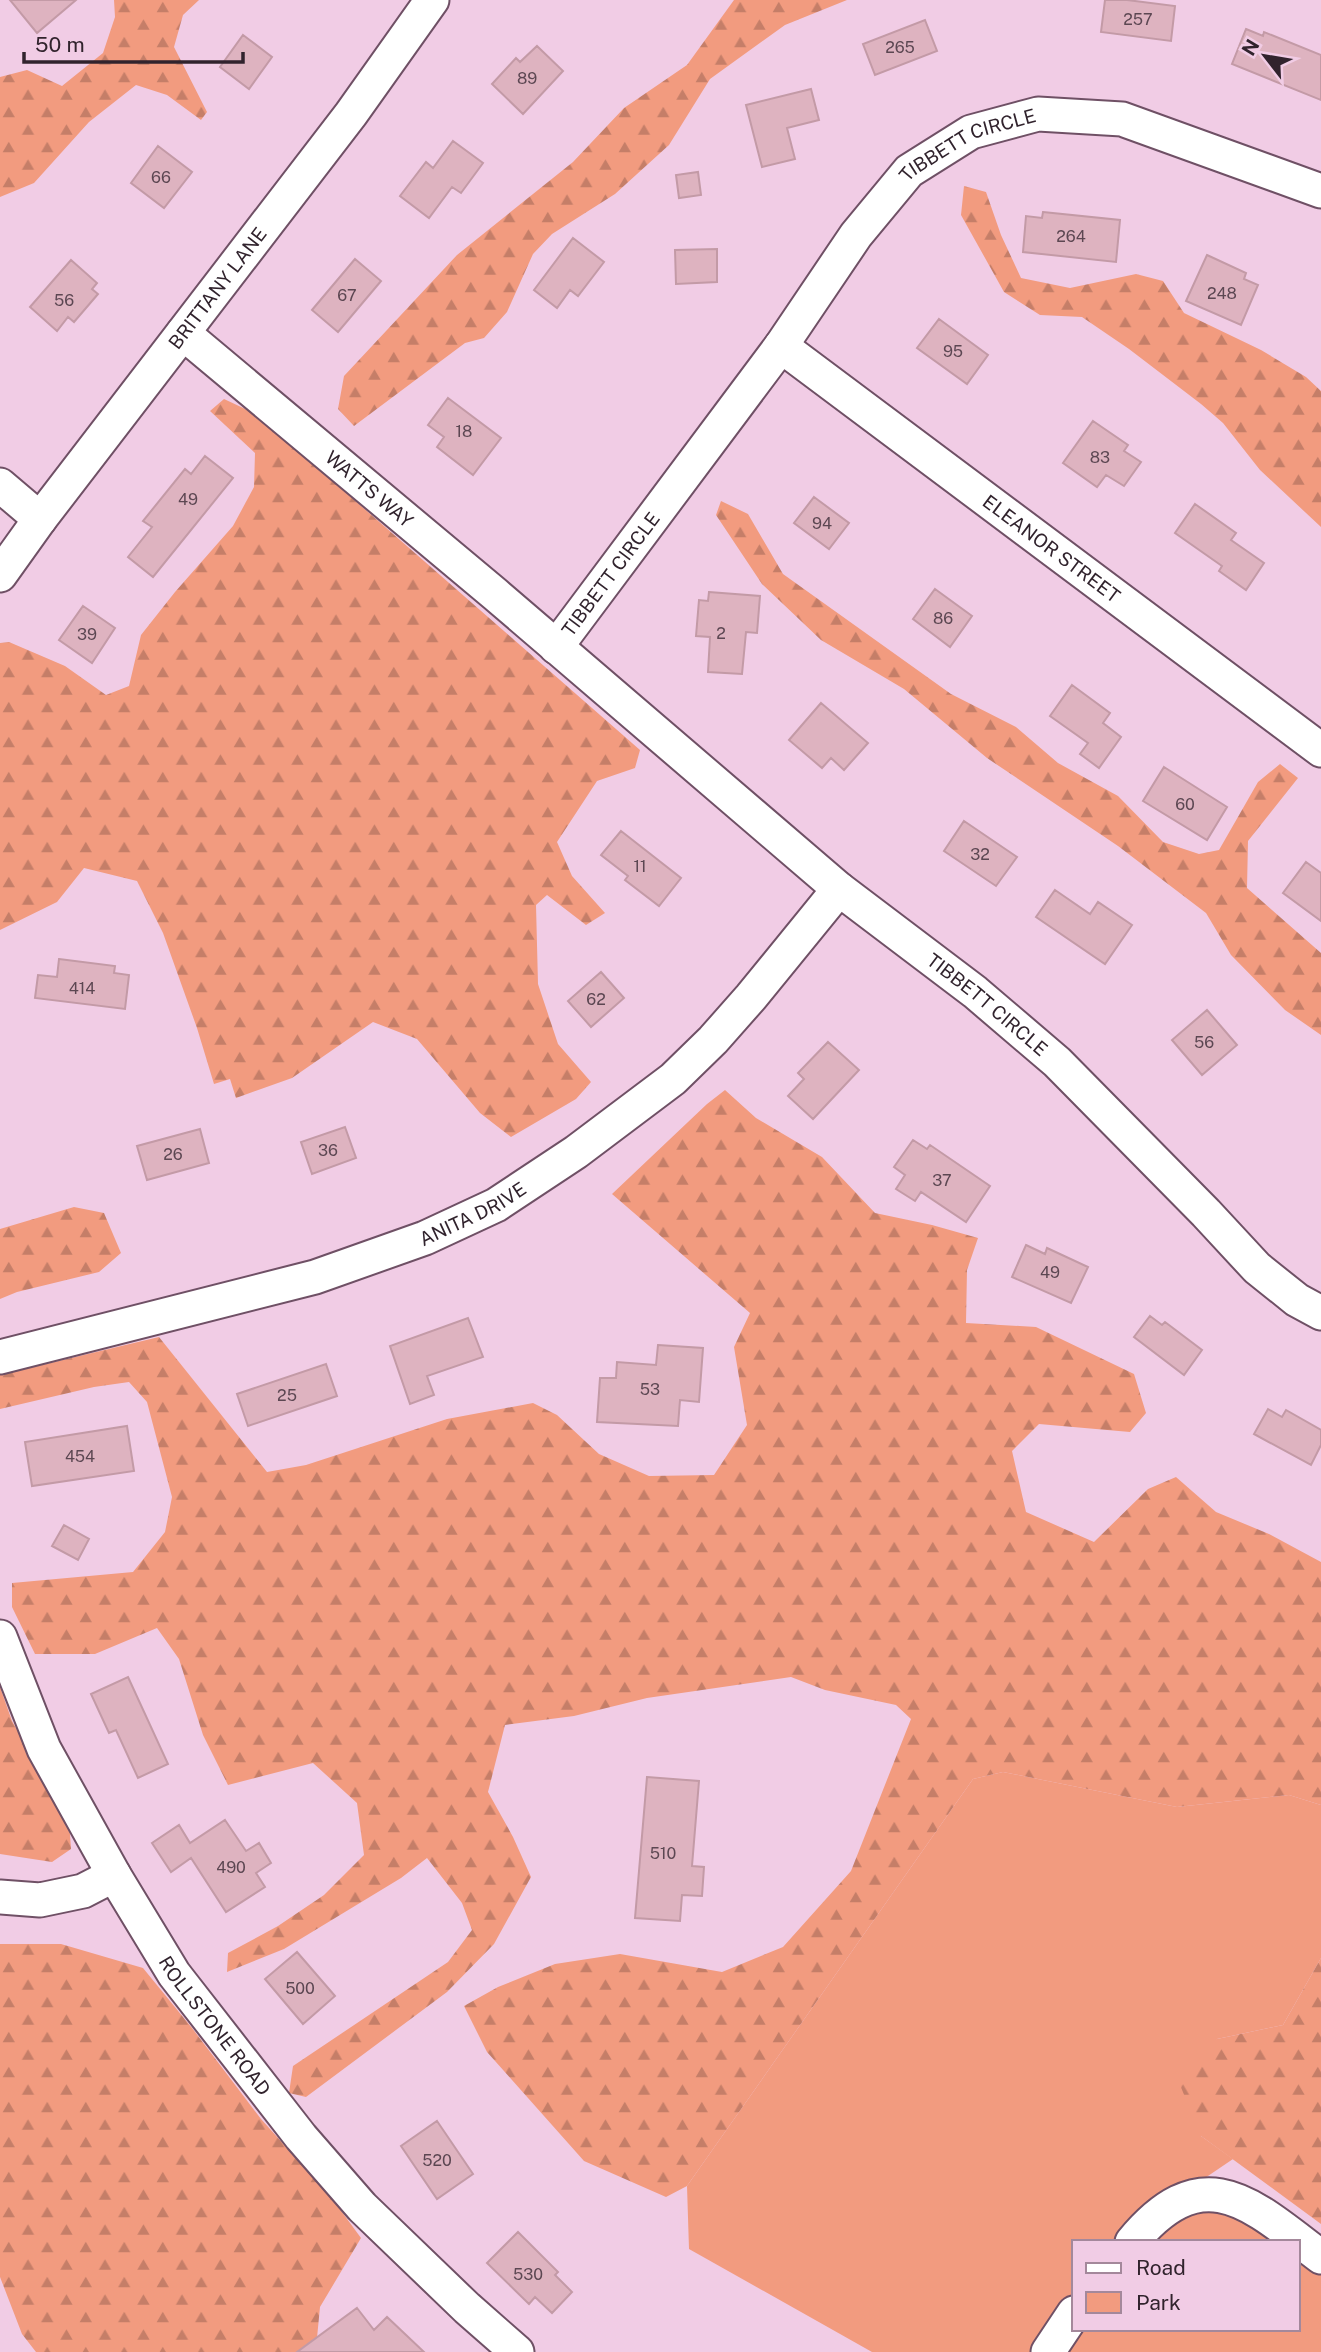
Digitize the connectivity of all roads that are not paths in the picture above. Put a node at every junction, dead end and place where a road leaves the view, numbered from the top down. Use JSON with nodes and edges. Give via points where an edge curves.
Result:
{"nodes":[{"id":1,"x":432,"y":0,"type":"edge"},
{"id":2,"x":1321,"y":191,"type":"edge"},
{"id":3,"x":183,"y":333,"type":"junction"},
{"id":4,"x":781,"y":346,"type":"junction"},
{"id":5,"x":0,"y":485,"type":"edge"},
{"id":6,"x":40,"y":519,"type":"junction"},
{"id":7,"x":0,"y":575,"type":"edge"},
{"id":8,"x":556,"y":647,"type":"junction"},
{"id":9,"x":1321,"y":750,"type":"edge"},
{"id":10,"x":839,"y":888,"type":"junction"},
{"id":11,"x":1321,"y":1313,"type":"edge"},
{"id":12,"x":0,"y":1357,"type":"edge"},
{"id":13,"x":0,"y":1637,"type":"edge"},
{"id":14,"x":114,"y":1875,"type":"junction"},
{"id":15,"x":0,"y":1897,"type":"edge"},
{"id":16,"x":1134,"y":2240,"type":"edge"},
{"id":17,"x":1298,"y":2240,"type":"edge"},
{"id":18,"x":1300,"y":2241,"type":"edge"},
{"id":19,"x":1321,"y":2257,"type":"edge"},
{"id":20,"x":1072,"y":2316,"type":"edge"},
{"id":21,"x":517,"y":2352,"type":"edge"},
{"id":22,"x":1048,"y":2352,"type":"edge"}],
"edges":[{"from":1,"to":3,"type":"street","name":"BRITTANY LANE"},
{"from":2,"to":4,"type":"street","name":"TIBBETT CIRCLE","via":[[1122,119],[1038,114],[971,132],[909,171],[856,235]]},
{"from":3,"to":6,"type":"street","name":"BRITTANY LANE"},
{"from":3,"to":8,"type":"street","name":"WATTS WAY"},
{"from":4,"to":8,"type":"street","name":"TIBBETT CIRCLE"},
{"from":4,"to":9,"type":"street","name":"ELEANOR STREET"},
{"from":5,"to":6,"type":"street"},
{"from":6,"to":7,"type":"street","name":"BRITTANY LANE"},
{"from":8,"to":10,"type":"street","name":"TIBBETT CIRCLE"},
{"from":10,"to":11,"type":"street","name":"TIBBETT CIRCLE","via":[[975,992],[1057,1062],[1257,1268]]},
{"from":10,"to":12,"type":"street","name":"ANITA DRIVE","via":[[751,997],[673,1079],[496,1205],[416,1242],[315,1277]]},
{"from":13,"to":14,"type":"street","name":"ROLLSTONE ROAD","via":[[44,1749]]},
{"from":14,"to":15,"type":"street","via":[[83,1891],[40,1900]]},
{"from":14,"to":21,"type":"street","name":"ROLLSTONE ROAD","via":[[174,1974],[318,2158],[414,2258]]},
{"from":16,"to":17,"type":"street","via":[[1169,2208],[1198,2194],[1230,2196],[1260,2211]]},
{"from":18,"to":19,"type":"street"},
{"from":20,"to":22,"type":"street"}]}
